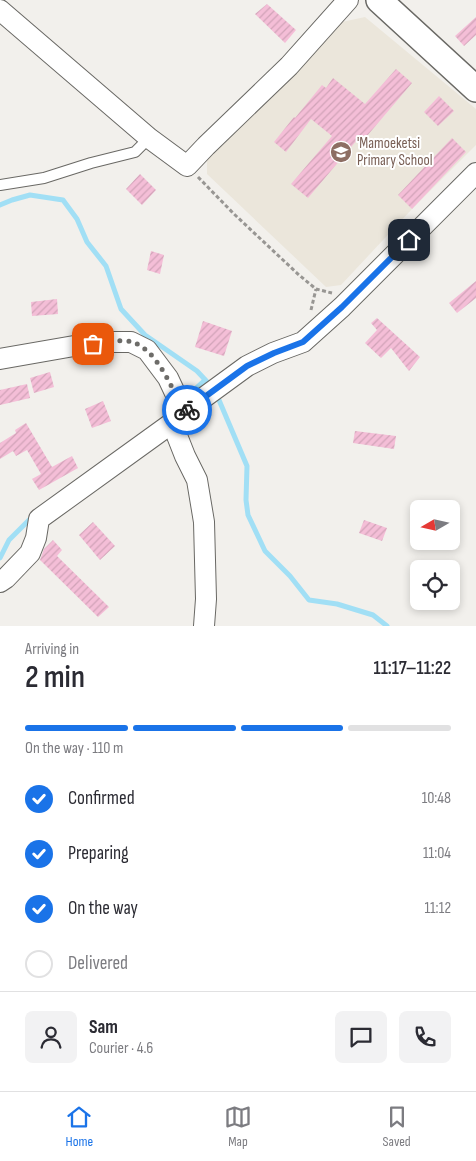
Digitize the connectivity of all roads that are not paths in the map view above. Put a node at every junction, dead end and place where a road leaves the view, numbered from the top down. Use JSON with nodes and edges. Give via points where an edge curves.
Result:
{"nodes":[{"id":1,"x":348,"y":0,"type":"edge"},
{"id":2,"x":379,"y":0,"type":"edge"},
{"id":3,"x":0,"y":10,"type":"edge"},
{"id":4,"x":476,"y":89,"type":"edge"},
{"id":5,"x":149,"y":138,"type":"junction"},
{"id":6,"x":476,"y":173,"type":"edge"},
{"id":7,"x":0,"y":185,"type":"edge"},
{"id":8,"x":0,"y":359,"type":"edge"},
{"id":9,"x":178,"y":418,"type":"junction"},
{"id":10,"x":0,"y":582,"type":"edge"},
{"id":11,"x":204,"y":626,"type":"edge"}],
"edges":[{"from":1,"to":5,"type":"street","via":[[288,66],[186,166]]},
{"from":2,"to":4,"type":"street"},
{"from":3,"to":5,"type":"street"},
{"from":5,"to":7,"type":"lane","via":[[135,152],[44,178]]},
{"from":6,"to":9,"type":"street","via":[[303,342],[247,366]]},
{"from":8,"to":9,"type":"street","via":[[74,346],[131,342],[147,350],[168,378]]},
{"from":9,"to":10,"type":"street","via":[[39,519],[30,553]]},
{"from":9,"to":11,"type":"street","via":[[185,456],[197,480],[204,522]]}]}
